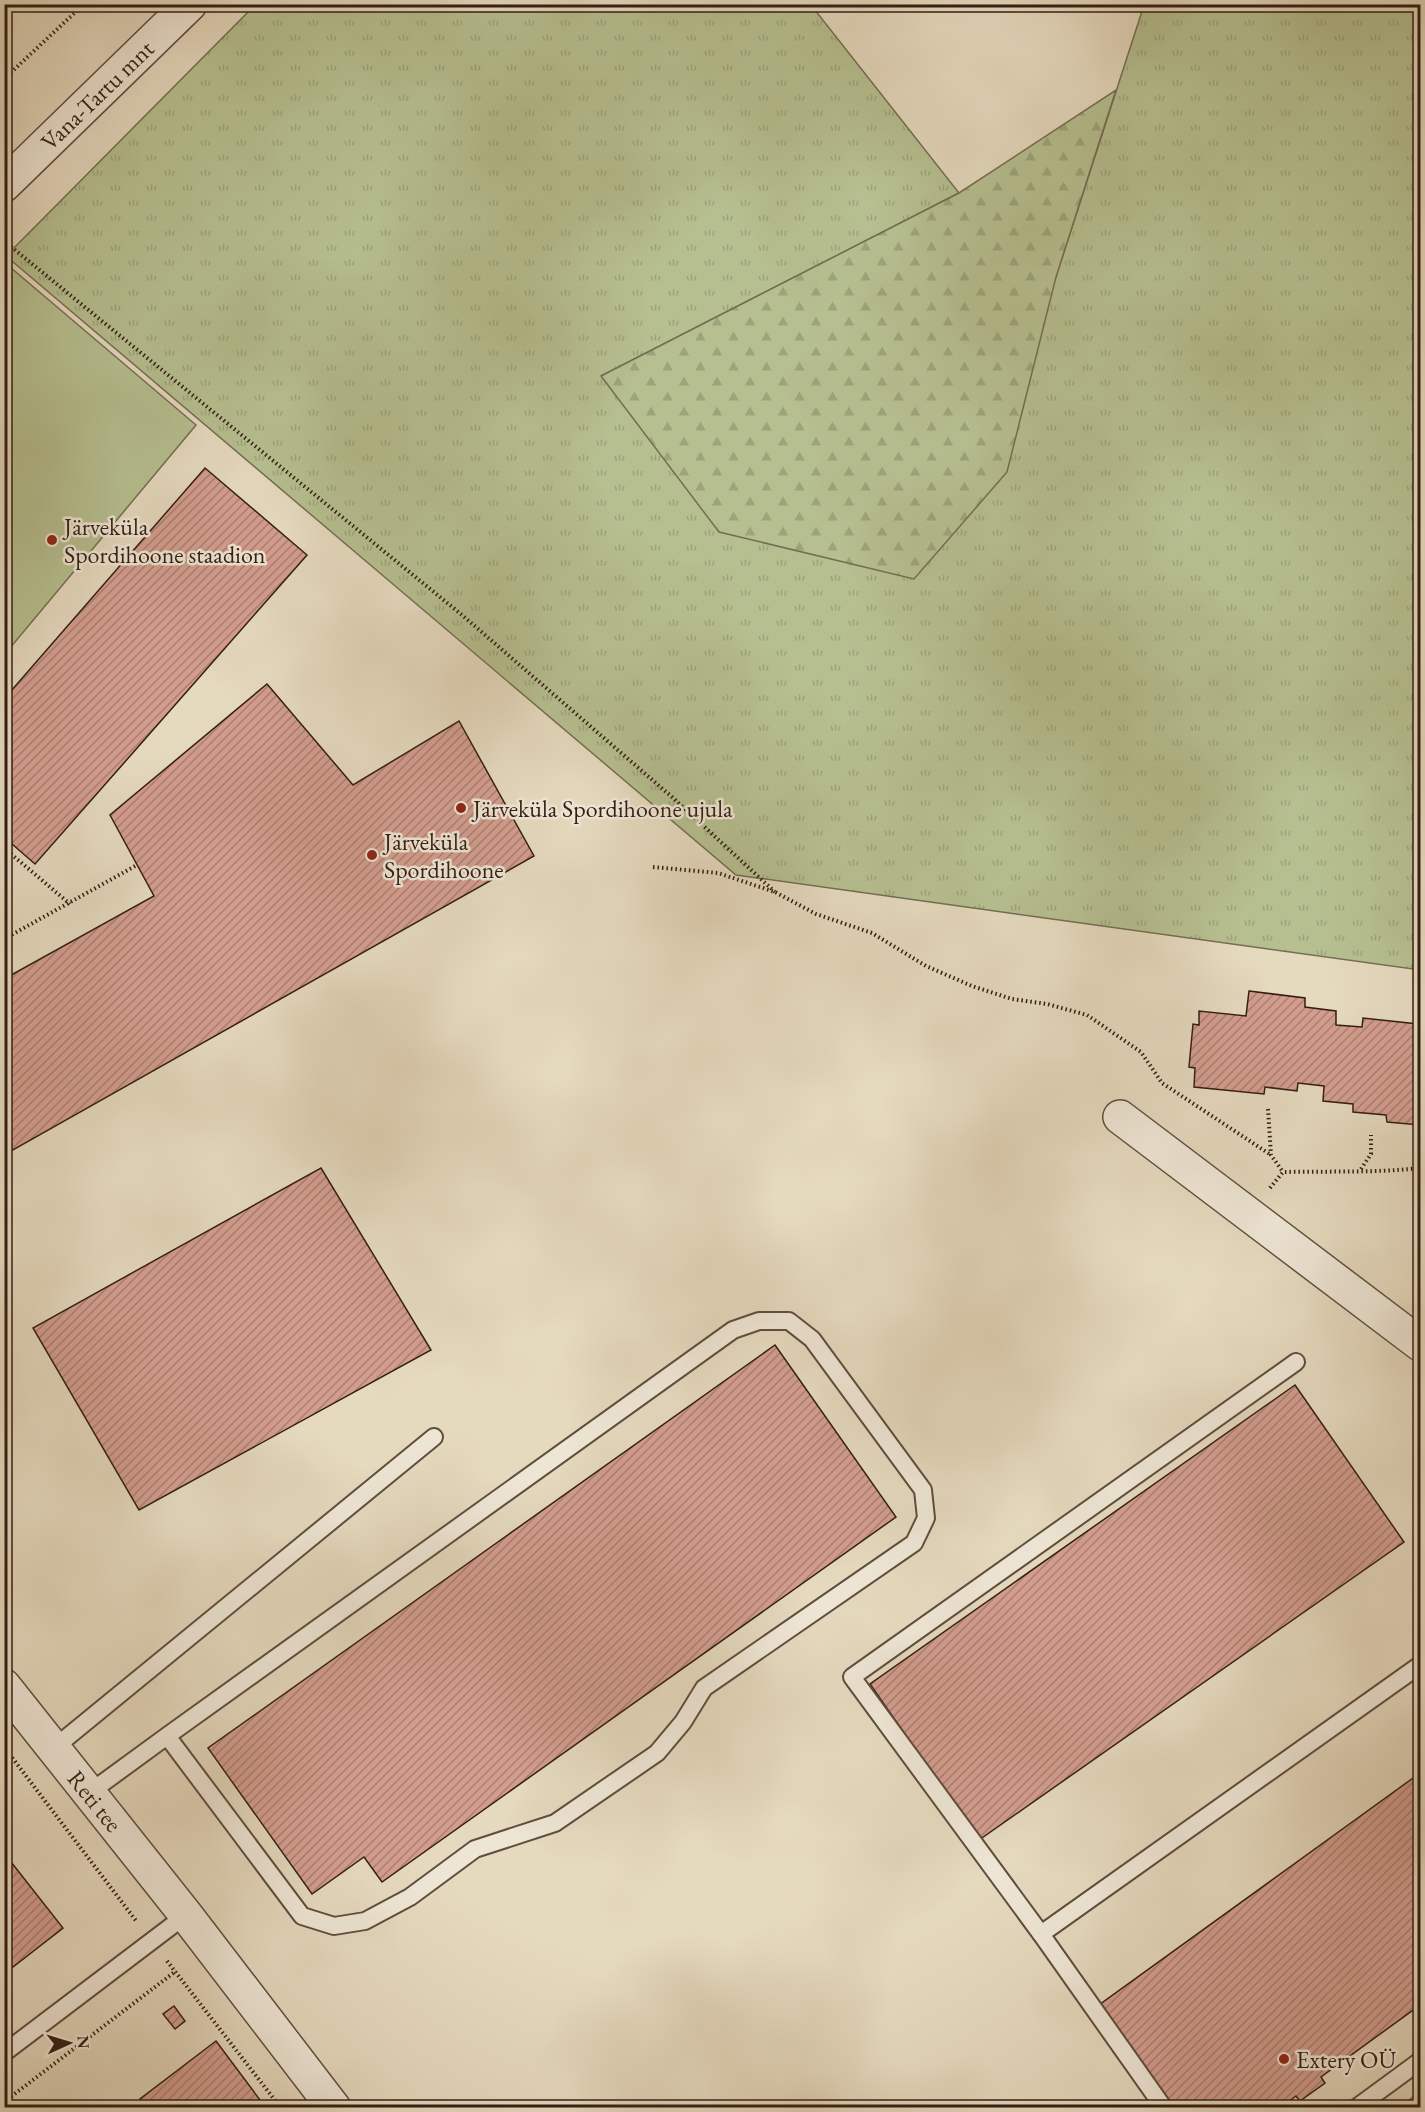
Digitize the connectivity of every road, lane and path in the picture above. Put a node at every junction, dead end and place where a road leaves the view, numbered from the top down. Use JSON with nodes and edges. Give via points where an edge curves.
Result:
{"nodes":[{"id":1,"x":84,"y":4,"type":"edge"},
{"id":2,"x":190,"y":4,"type":"edge"},
{"id":3,"x":4,"y":79,"type":"edge"},
{"id":4,"x":4,"y":185,"type":"edge"},
{"id":5,"x":4,"y":242,"type":"edge"},
{"id":6,"x":4,"y":848,"type":"edge"},
{"id":7,"x":137,"y":865,"type":"dead end"},
{"id":8,"x":653,"y":867,"type":"dead end"},
{"id":9,"x":775,"y":892,"type":"junction"},
{"id":10,"x":70,"y":904,"type":"junction"},
{"id":11,"x":4,"y":939,"type":"edge"},
{"id":12,"x":1268,"y":1109,"type":"dead end"},
{"id":13,"x":1120,"y":1117,"type":"dead end"},
{"id":14,"x":1371,"y":1135,"type":"dead end"},
{"id":15,"x":1271,"y":1155,"type":"junction"},
{"id":16,"x":1420,"y":1168,"type":"edge"},
{"id":17,"x":1361,"y":1169,"type":"junction"},
{"id":18,"x":1283,"y":1172,"type":"junction"},
{"id":19,"x":1247,"y":1213,"type":"junction"},
{"id":20,"x":1420,"y":1344,"type":"edge"},
{"id":21,"x":1296,"y":1362,"type":"dead end"},
{"id":22,"x":434,"y":1437,"type":"dead end"},
{"id":23,"x":1420,"y":1665,"type":"edge"},
{"id":24,"x":4,"y":1686,"type":"edge"},
{"id":25,"x":167,"y":1736,"type":"junction"},
{"id":26,"x":54,"y":1748,"type":"junction"},
{"id":27,"x":89,"y":1793,"type":"junction"},
{"id":28,"x":186,"y":1915,"type":"junction"},
{"id":29,"x":1041,"y":1934,"type":"junction"},
{"id":30,"x":176,"y":1971,"type":"dead end"},
{"id":31,"x":4,"y":2053,"type":"edge"},
{"id":32,"x":1420,"y":2061,"type":"edge"},
{"id":33,"x":4,"y":2102,"type":"edge"},
{"id":34,"x":334,"y":2108,"type":"edge"},
{"id":35,"x":1164,"y":2108,"type":"edge"},
{"id":36,"x":1356,"y":2108,"type":"edge"}],
"edges":[{"from":1,"to":3,"type":"path"},
{"from":2,"to":4,"type":"street","name":"Vana-Tartu mnt"},
{"from":5,"to":9,"type":"path","via":[[462,615]]},
{"from":6,"to":10,"type":"path"},
{"from":7,"to":10,"type":"path"},
{"from":8,"to":9,"type":"path","via":[[718,873]]},
{"from":9,"to":15,"type":"path","via":[[816,914],[872,933],[926,966],[972,986],[1087,1015],[1141,1052],[1162,1083]]},
{"from":10,"to":11,"type":"path"},
{"from":12,"to":15,"type":"path"},
{"from":13,"to":19,"type":"street"},
{"from":14,"to":17,"type":"path","via":[[1371,1154]]},
{"from":15,"to":18,"type":"path"},
{"from":16,"to":17,"type":"path","via":[[1389,1172]]},
{"from":17,"to":18,"type":"path"},
{"from":18,"to":19,"type":"path"},
{"from":19,"to":20,"type":"street"},
{"from":21,"to":29,"type":"lane","via":[[852,1677]]},
{"from":22,"to":26,"type":"lane"},
{"from":23,"to":29,"type":"lane"},
{"from":24,"to":26,"type":"street","name":"Reti tee"},
{"from":25,"to":25,"type":"lane","via":[[733,1330],[759,1321],[789,1321],[812,1339],[923,1490],[926,1518],[914,1543],[704,1688],[657,1753],[555,1823],[475,1849],[410,1897],[365,1921],[334,1926],[302,1916]]},
{"from":25,"to":27,"type":"lane"},
{"from":26,"to":27,"type":"street","name":"Reti tee"},
{"from":27,"to":28,"type":"street","name":"Reti tee"},
{"from":28,"to":31,"type":"lane"},
{"from":28,"to":34,"type":"street","name":"Reti tee"},
{"from":29,"to":35,"type":"lane"},
{"from":30,"to":33,"type":"path"},
{"from":32,"to":36,"type":"lane"}]}
